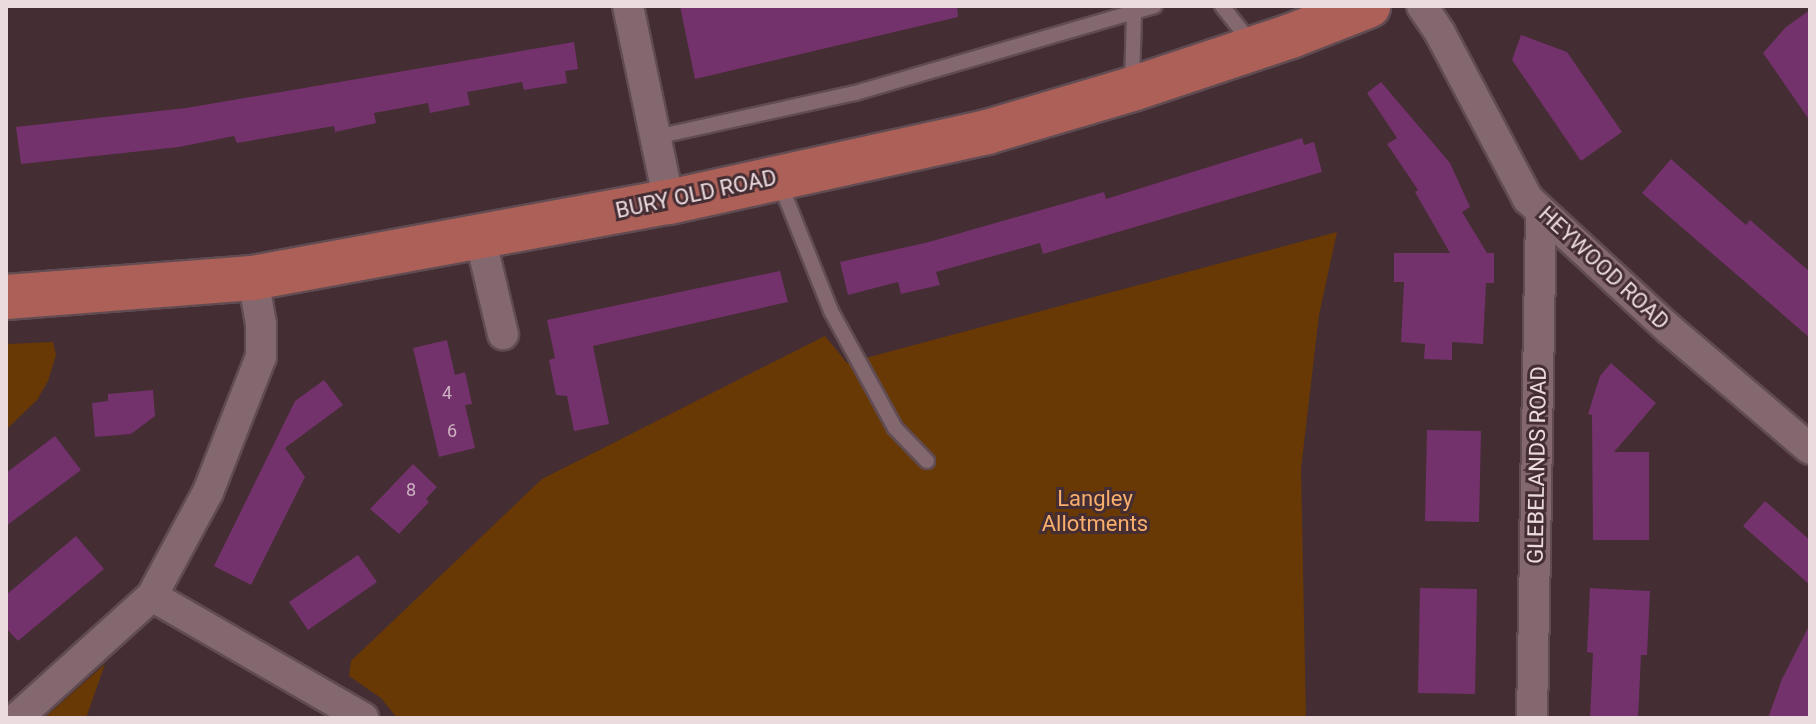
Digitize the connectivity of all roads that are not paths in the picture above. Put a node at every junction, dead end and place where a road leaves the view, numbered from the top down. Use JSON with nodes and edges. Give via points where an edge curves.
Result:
{"nodes":[{"id":1,"x":628,"y":6,"type":"edge"},
{"id":2,"x":1155,"y":6,"type":"edge"},
{"id":3,"x":1222,"y":6,"type":"edge"},
{"id":4,"x":1368,"y":6,"type":"edge"},
{"id":5,"x":1422,"y":6,"type":"edge"},
{"id":6,"x":1134,"y":12,"type":"junction"},
{"id":7,"x":1255,"y":48,"type":"junction"},
{"id":8,"x":1132,"y":89,"type":"junction"},
{"id":9,"x":656,"y":137,"type":"junction"},
{"id":10,"x":777,"y":177,"type":"junction"},
{"id":11,"x":669,"y":202,"type":"junction"},
{"id":12,"x":1541,"y":212,"type":"junction"},
{"id":13,"x":480,"y":237,"type":"junction"},
{"id":14,"x":253,"y":278,"type":"junction"},
{"id":15,"x":6,"y":297,"type":"edge"},
{"id":16,"x":503,"y":334,"type":"dead end"},
{"id":17,"x":1810,"y":449,"type":"edge"},
{"id":18,"x":927,"y":461,"type":"dead end"},
{"id":19,"x":152,"y":596,"type":"junction"},
{"id":20,"x":17,"y":718,"type":"edge"},
{"id":21,"x":363,"y":718,"type":"edge"},
{"id":22,"x":1532,"y":718,"type":"edge"}],
"edges":[{"from":1,"to":9,"type":"street"},
{"from":2,"to":6,"type":"lane"},
{"from":3,"to":7,"type":"lane"},
{"from":4,"to":7,"type":"main road","name":"BURY OLD ROAD"},
{"from":5,"to":12,"type":"street","name":"HEYWOOD ROAD","via":[[1528,199]]},
{"from":6,"to":8,"type":"lane"},
{"from":6,"to":9,"type":"lane","via":[[855,93]]},
{"from":7,"to":8,"type":"main road","name":"BURY OLD ROAD"},
{"from":8,"to":10,"type":"main road","name":"BURY OLD ROAD","via":[[987,132]]},
{"from":9,"to":11,"type":"street"},
{"from":10,"to":11,"type":"main road","name":"BURY OLD ROAD"},
{"from":10,"to":18,"type":"lane","via":[[831,311],[895,428]]},
{"from":11,"to":13,"type":"main road","name":"BURY OLD ROAD"},
{"from":12,"to":17,"type":"street","name":"HEYWOOD ROAD"},
{"from":12,"to":22,"type":"street","name":"GLEBELANDS ROAD"},
{"from":13,"to":14,"type":"main road","name":"BURY OLD ROAD"},
{"from":13,"to":16,"type":"street"},
{"from":14,"to":15,"type":"main road","name":"BURY OLD ROAD"},
{"from":14,"to":19,"type":"street","via":[[261,357],[208,492]]},
{"from":19,"to":20,"type":"street"},
{"from":19,"to":21,"type":"street"}]}
